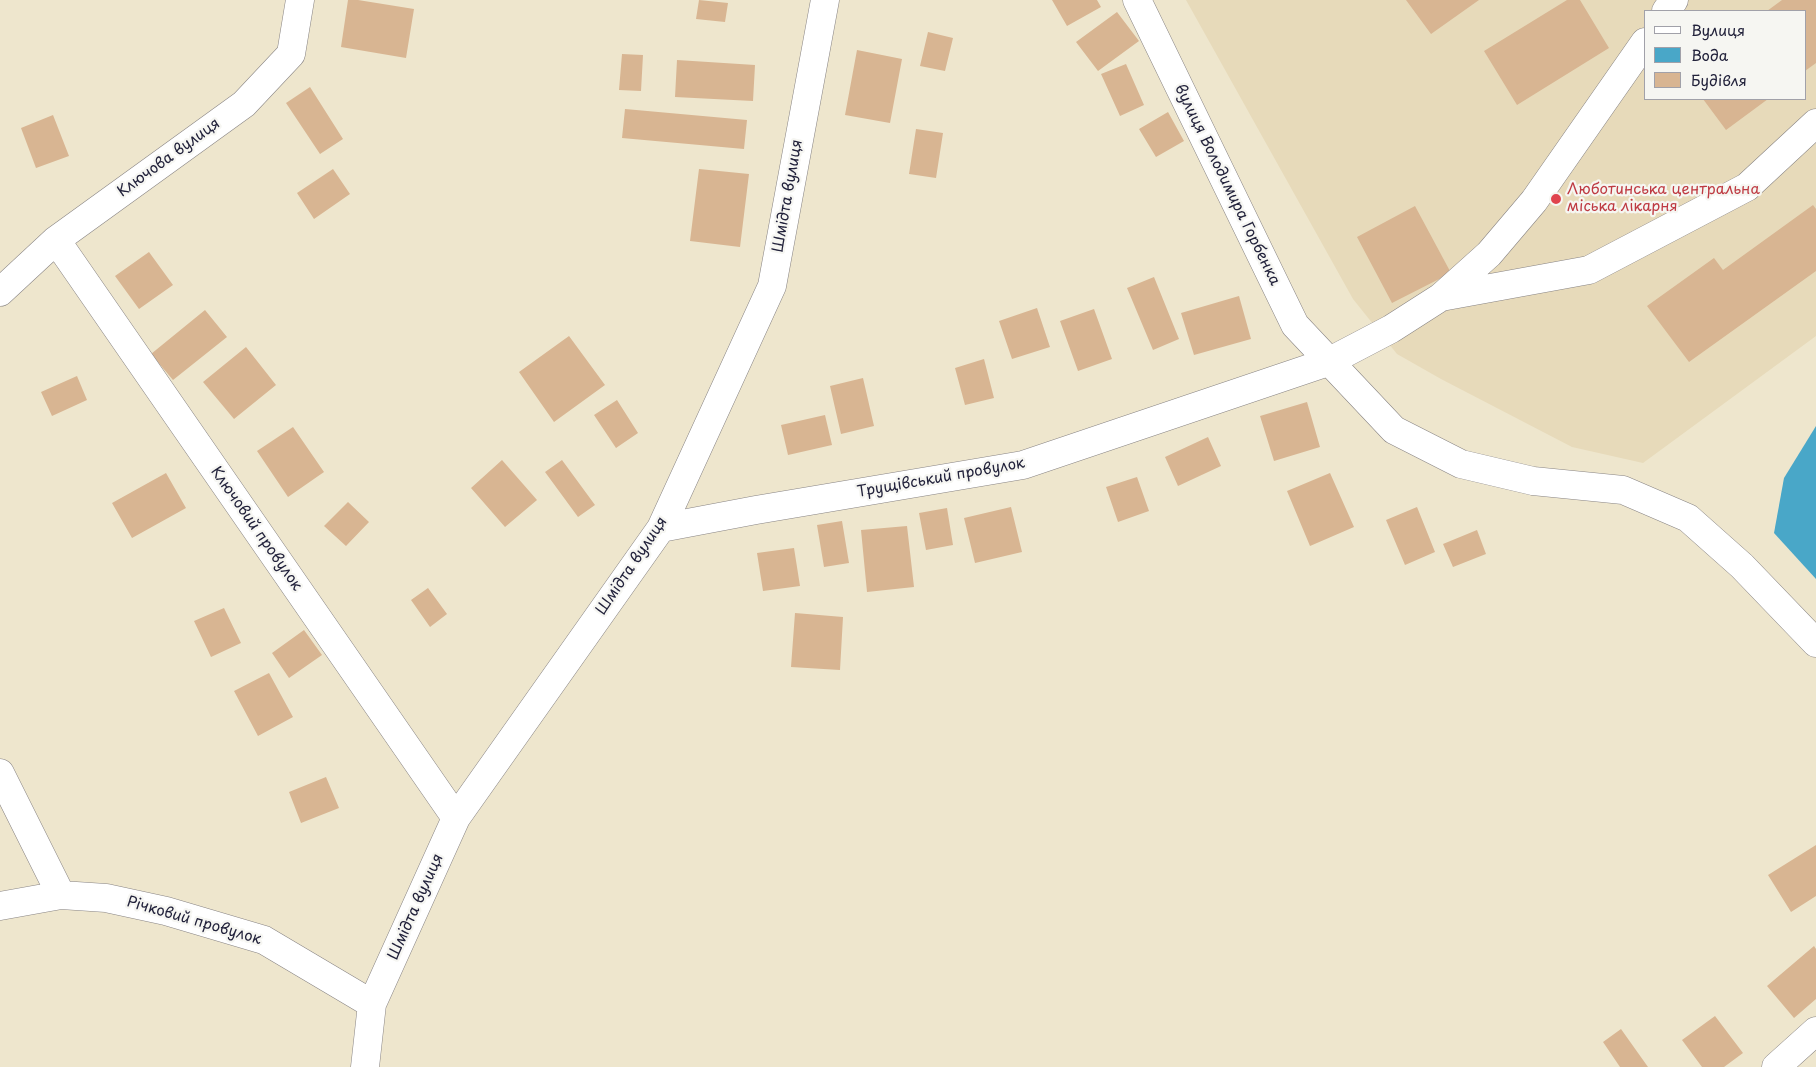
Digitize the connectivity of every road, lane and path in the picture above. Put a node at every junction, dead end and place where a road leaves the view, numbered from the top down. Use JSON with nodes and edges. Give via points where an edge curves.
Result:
{"nodes":[{"id":1,"x":300,"y":0,"type":"edge"},
{"id":2,"x":824,"y":0,"type":"edge"},
{"id":3,"x":1137,"y":0,"type":"edge"},
{"id":4,"x":1644,"y":43,"type":"edge"},
{"id":5,"x":1816,"y":123,"type":"edge"},
{"id":6,"x":56,"y":240,"type":"junction"},
{"id":7,"x":0,"y":292,"type":"edge"},
{"id":8,"x":1441,"y":297,"type":"junction"},
{"id":9,"x":1328,"y":362,"type":"junction"},
{"id":10,"x":661,"y":528,"type":"junction"},
{"id":11,"x":1816,"y":644,"type":"edge"},
{"id":12,"x":0,"y":773,"type":"edge"},
{"id":13,"x":456,"y":818,"type":"junction"},
{"id":14,"x":61,"y":895,"type":"junction"},
{"id":15,"x":0,"y":906,"type":"edge"},
{"id":16,"x":372,"y":1004,"type":"junction"},
{"id":17,"x":1816,"y":1031,"type":"edge"},
{"id":18,"x":365,"y":1067,"type":"edge"},
{"id":19,"x":1776,"y":1067,"type":"edge"}],
"edges":[{"from":1,"to":6,"type":"street","name":"Ключова вулиця","via":[[290,54],[244,104]]},
{"from":2,"to":10,"type":"street","name":"Шмідта вулиця","via":[[772,286]]},
{"from":3,"to":9,"type":"street","name":"вулиця Володимира Горбенка","via":[[1295,325]]},
{"from":4,"to":8,"type":"street","via":[[1534,201],[1489,254]]},
{"from":5,"to":8,"type":"street","via":[[1747,187],[1589,270]]},
{"from":6,"to":7,"type":"street","name":"Ключова вулиця"},
{"from":6,"to":13,"type":"street","name":"Ключовий провулок"},
{"from":8,"to":9,"type":"street","via":[[1391,329]]},
{"from":9,"to":10,"type":"street","name":"Трущівський провулок","via":[[1023,465]]},
{"from":9,"to":11,"type":"street","name":"вулиця Володимира Горбенка","via":[[1394,430],[1461,464],[1533,481],[1623,490],[1688,518],[1742,566]]},
{"from":10,"to":13,"type":"street","name":"Шмідта вулиця"},
{"from":12,"to":14,"type":"street"},
{"from":13,"to":16,"type":"street","name":"Шмідта вулиця"},
{"from":14,"to":15,"type":"street","name":"Річковий провулок"},
{"from":14,"to":16,"type":"street","name":"Річковий провулок","via":[[106,898],[166,910],[264,940]]},
{"from":16,"to":18,"type":"street","name":"Шмідта вулиця"},
{"from":17,"to":19,"type":"street"}]}
